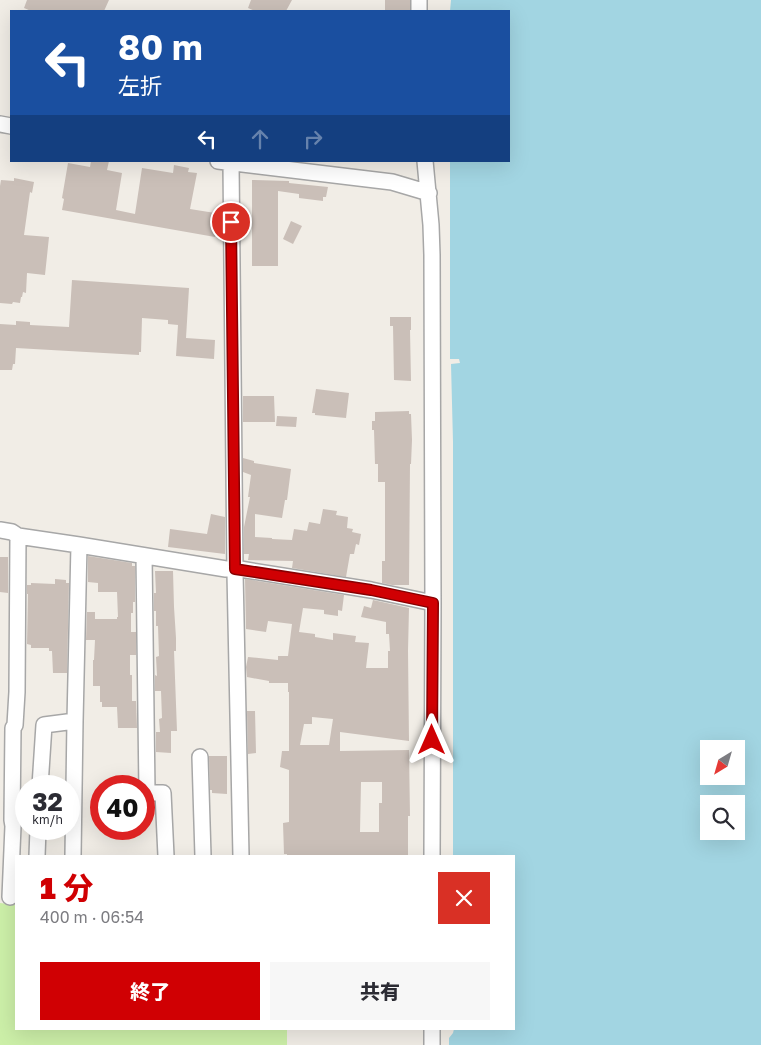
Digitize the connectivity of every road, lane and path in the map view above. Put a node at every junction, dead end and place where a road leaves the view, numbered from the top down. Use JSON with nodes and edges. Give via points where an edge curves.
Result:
{"nodes":[{"id":1,"x":224,"y":162,"type":"edge"},
{"id":2,"x":424,"y":162,"type":"edge"},
{"id":3,"x":429,"y":193,"type":"junction"},
{"id":4,"x":0,"y":530,"type":"edge"},
{"id":5,"x":18,"y":536,"type":"junction"},
{"id":6,"x":79,"y":545,"type":"junction"},
{"id":7,"x":144,"y":556,"type":"junction"},
{"id":8,"x":231,"y":569,"type":"junction"},
{"id":9,"x":433,"y":603,"type":"junction"},
{"id":10,"x":75,"y":720,"type":"junction"},
{"id":11,"x":200,"y":757,"type":"dead end"},
{"id":12,"x":41,"y":775,"type":"edge"},
{"id":13,"x":38,"y":840,"type":"edge"},
{"id":14,"x":37,"y":855,"type":"edge"},
{"id":15,"x":73,"y":855,"type":"edge"},
{"id":16,"x":166,"y":855,"type":"edge"},
{"id":17,"x":203,"y":855,"type":"edge"},
{"id":18,"x":241,"y":855,"type":"edge"},
{"id":19,"x":432,"y":855,"type":"edge"},
{"id":20,"x":10,"y":894,"type":"edge"},
{"id":21,"x":432,"y":1030,"type":"edge"},
{"id":22,"x":432,"y":1045,"type":"edge"}],
"edges":[{"from":1,"to":3,"type":"street","via":[[392,182]]},
{"from":1,"to":8,"type":"street"},
{"from":2,"to":3,"type":"street"},
{"from":3,"to":9,"type":"street"},
{"from":4,"to":5,"type":"street"},
{"from":5,"to":6,"type":"street"},
{"from":5,"to":20,"type":"street"},
{"from":6,"to":7,"type":"street"},
{"from":6,"to":10,"type":"street"},
{"from":7,"to":8,"type":"street"},
{"from":7,"to":16,"type":"street","via":[[147,792],[163,793]]},
{"from":8,"to":9,"type":"street","via":[[371,590]]},
{"from":8,"to":18,"type":"street"},
{"from":9,"to":19,"type":"street"},
{"from":10,"to":12,"type":"street","via":[[44,725]]},
{"from":10,"to":15,"type":"street"},
{"from":11,"to":17,"type":"street"},
{"from":13,"to":14,"type":"street"},
{"from":21,"to":22,"type":"street"}]}
